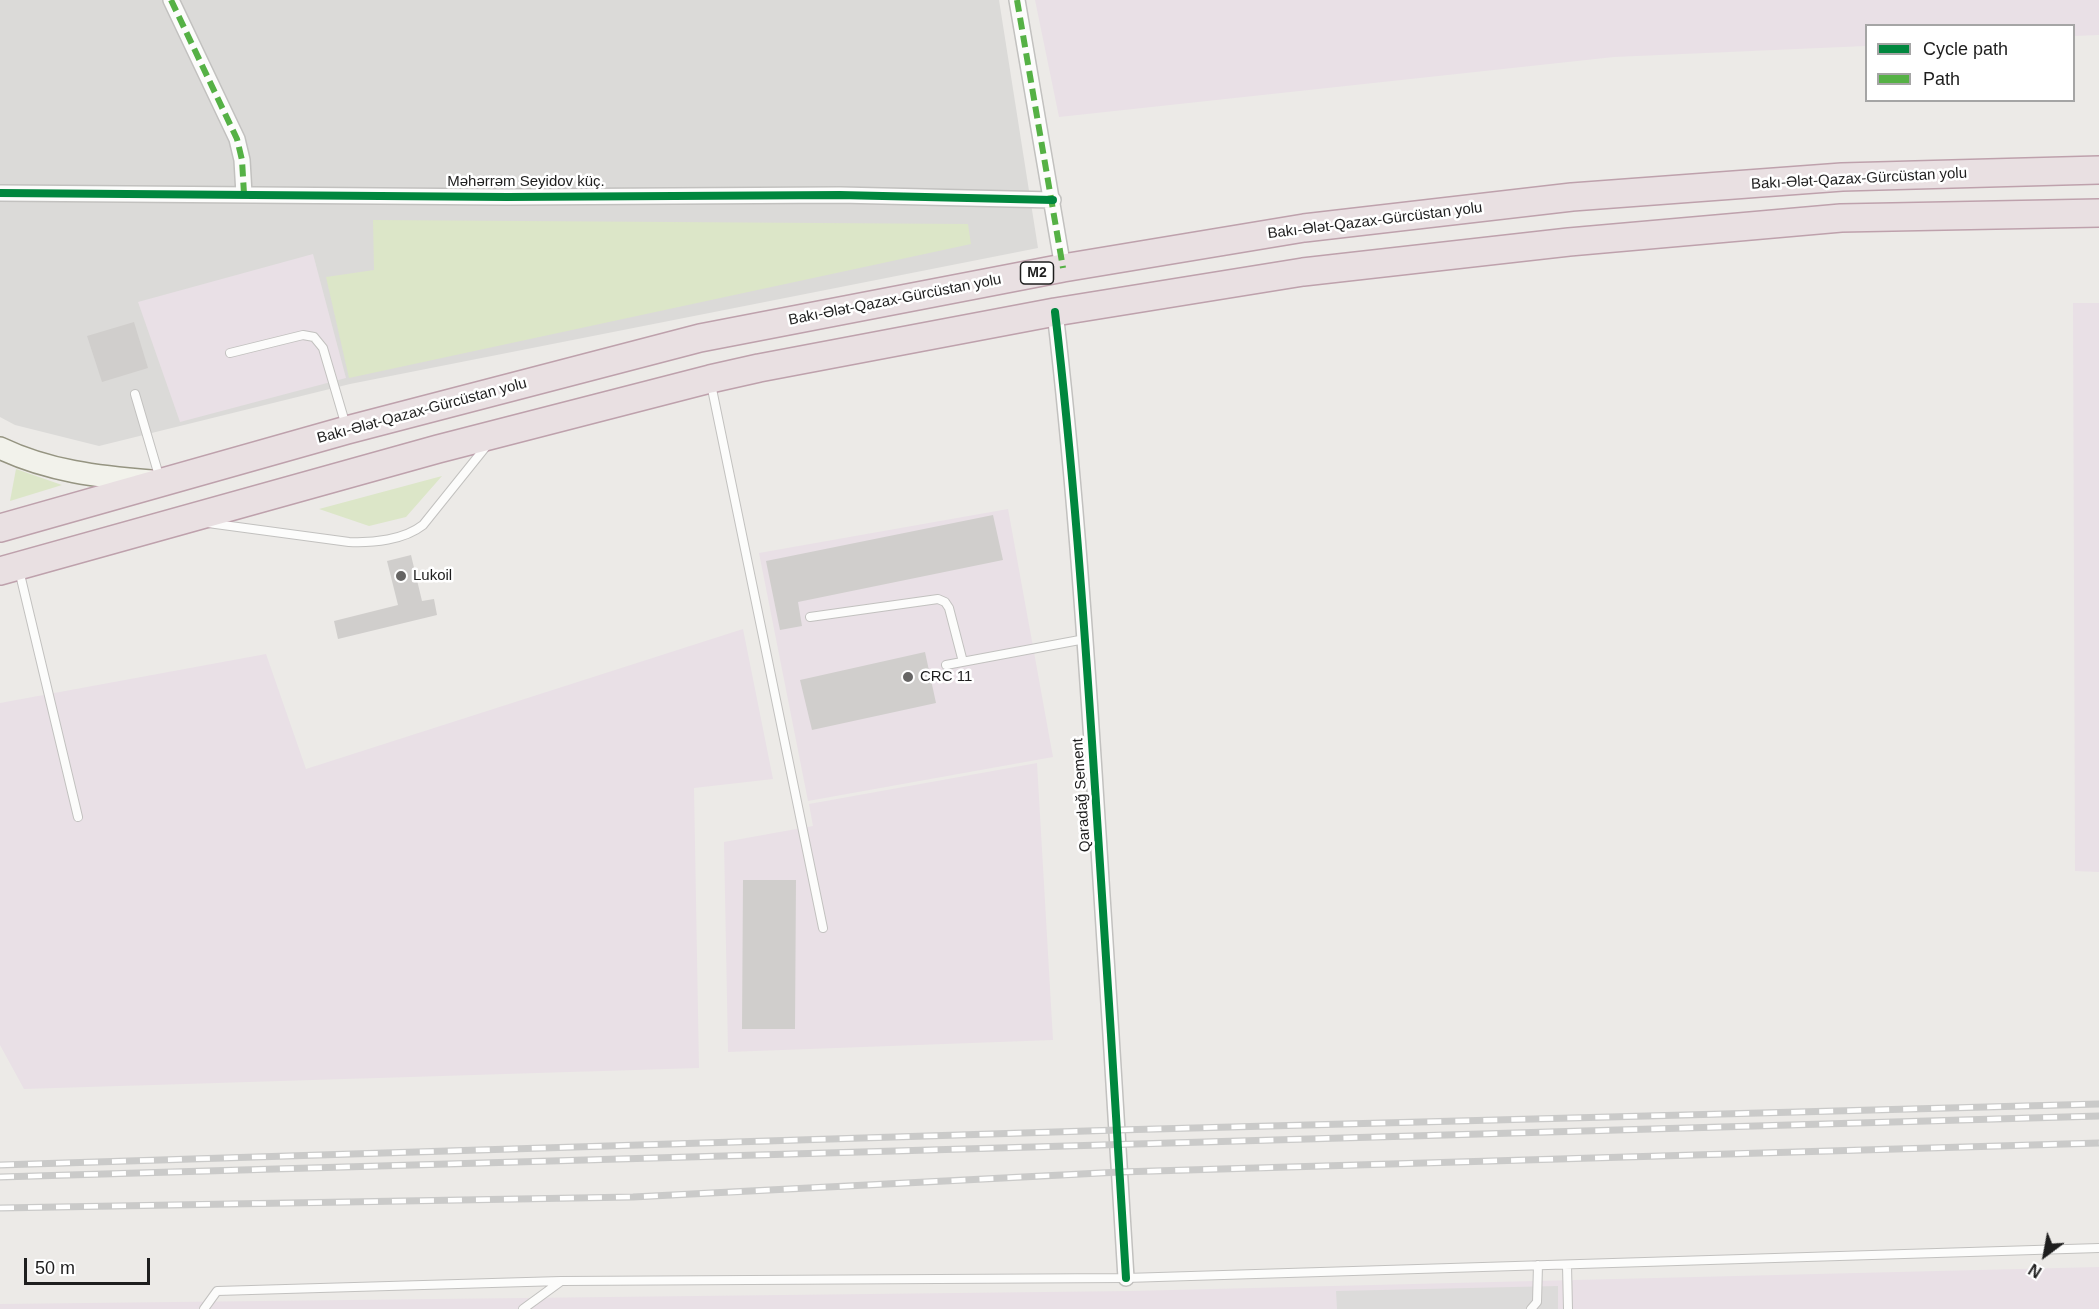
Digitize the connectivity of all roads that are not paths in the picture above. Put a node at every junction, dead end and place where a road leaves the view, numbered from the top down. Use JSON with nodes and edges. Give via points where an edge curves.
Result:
{"nodes":[{"id":1,"x":171,"y":0,"type":"edge"},
{"id":2,"x":1017,"y":0,"type":"edge"},
{"id":3,"x":2099,"y":170,"type":"edge"},
{"id":4,"x":0,"y":193,"type":"edge"},
{"id":5,"x":244,"y":194,"type":"junction"},
{"id":6,"x":1053,"y":200,"type":"junction"},
{"id":7,"x":2099,"y":213,"type":"edge"},
{"id":8,"x":1063,"y":268,"type":"junction"},
{"id":9,"x":1055,"y":312,"type":"junction"},
{"id":10,"x":230,"y":353,"type":"dead end"},
{"id":11,"x":710,"y":380,"type":"junction"},
{"id":12,"x":135,"y":394,"type":"dead end"},
{"id":13,"x":347,"y":430,"type":"junction"},
{"id":14,"x":495,"y":435,"type":"junction"},
{"id":15,"x":0,"y":448,"type":"edge"},
{"id":16,"x":161,"y":482,"type":"junction"},
{"id":17,"x":185,"y":520,"type":"junction"},
{"id":18,"x":0,"y":528,"type":"edge"},
{"id":19,"x":9,"y":568,"type":"edge"},
{"id":20,"x":810,"y":617,"type":"dead end"},
{"id":21,"x":1085,"y":639,"type":"junction"},
{"id":22,"x":963,"y":662,"type":"junction"},
{"id":23,"x":946,"y":665,"type":"dead end"},
{"id":24,"x":78,"y":817,"type":"dead end"},
{"id":25,"x":823,"y":928,"type":"dead end"},
{"id":26,"x":2099,"y":1248,"type":"edge"},
{"id":27,"x":1567,"y":1264,"type":"junction"},
{"id":28,"x":1538,"y":1265,"type":"junction"},
{"id":29,"x":1126,"y":1278,"type":"junction"},
{"id":30,"x":561,"y":1281,"type":"junction"},
{"id":31,"x":204,"y":1309,"type":"edge"},
{"id":32,"x":524,"y":1309,"type":"edge"},
{"id":33,"x":1531,"y":1309,"type":"edge"},
{"id":34,"x":1568,"y":1309,"type":"edge"}],
"edges":[{"from":1,"to":5,"type":"street","via":[[237,139]]},
{"from":2,"to":6,"type":"street"},
{"from":3,"to":8,"type":"highway","name":"Bakı-Ələt-Qazax-Gürcüstan yolu","number":"M2","via":[[1842,177],[1572,197],[1304,228]]},
{"from":4,"to":5,"type":"street","name":"Məhərrəm Seyidov küç."},
{"from":5,"to":6,"type":"street","name":"Məhərrəm Seyidov küç.","via":[[840,195]]},
{"from":6,"to":8,"type":"street"},
{"from":7,"to":9,"type":"highway","via":[[1841,218],[1569,242],[1303,272]]},
{"from":8,"to":13,"type":"highway","name":"Bakı-Ələt-Qazax-Gürcüstan yolu","number":"M2","via":[[699,338]]},
{"from":9,"to":11,"type":"highway"},
{"from":9,"to":21,"type":"street","name":"Qaradağ Sement","via":[[1066,399]]},
{"from":10,"to":13,"type":"lane","via":[[303,335],[314,337],[323,348]]},
{"from":11,"to":14,"type":"highway"},
{"from":11,"to":25,"type":"lane"},
{"from":12,"to":16,"type":"lane"},
{"from":13,"to":16,"type":"highway","name":"Bakı-Ələt-Qazax-Gürcüstan yolu","number":"M2"},
{"from":14,"to":17,"type":"highway"},
{"from":14,"to":17,"type":"lane","via":[[413,533],[367,543],[349,542]]},
{"from":15,"to":16,"type":"main road","via":[[63,470]]},
{"from":16,"to":18,"type":"highway","name":"Bakı-Ələt-Qazax-Gürcüstan yolu","number":"M2"},
{"from":17,"to":19,"type":"highway"},
{"from":19,"to":24,"type":"lane"},
{"from":20,"to":22,"type":"lane","via":[[938,599],[949,608]]},
{"from":21,"to":22,"type":"lane"},
{"from":21,"to":29,"type":"street","name":"Qaradağ Sement"},
{"from":22,"to":23,"type":"lane"},
{"from":26,"to":27,"type":"lane"},
{"from":27,"to":28,"type":"lane"},
{"from":27,"to":34,"type":"lane"},
{"from":28,"to":29,"type":"lane"},
{"from":28,"to":33,"type":"lane","via":[[1537,1302]]},
{"from":29,"to":30,"type":"lane"},
{"from":30,"to":31,"type":"lane","via":[[217,1291]]},
{"from":30,"to":32,"type":"lane"}]}
